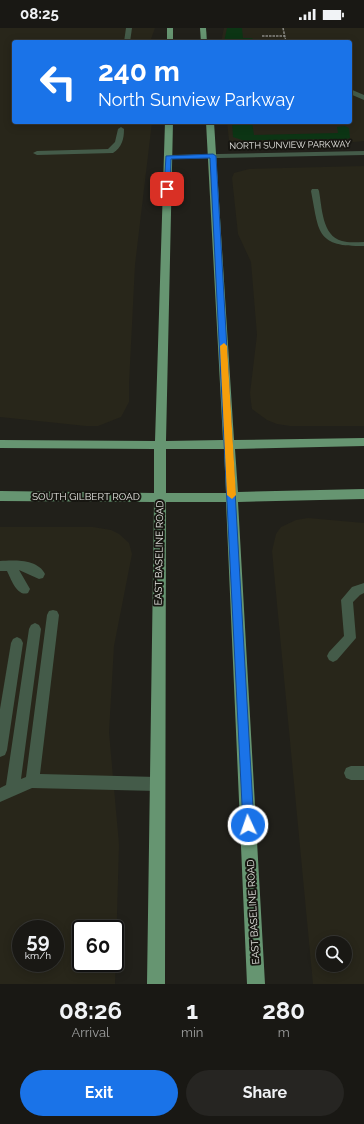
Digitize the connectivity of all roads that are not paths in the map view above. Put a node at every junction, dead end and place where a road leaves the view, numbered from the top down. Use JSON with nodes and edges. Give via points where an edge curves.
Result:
{"nodes":[{"id":1,"x":129,"y":28,"type":"edge"},
{"id":2,"x":170,"y":28,"type":"edge"},
{"id":3,"x":203,"y":28,"type":"edge"},
{"id":4,"x":127,"y":40,"type":"edge"},
{"id":5,"x":170,"y":40,"type":"edge"},
{"id":6,"x":204,"y":40,"type":"edge"},
{"id":7,"x":352,"y":92,"type":"edge"},
{"id":8,"x":364,"y":98,"type":"edge"},
{"id":9,"x":169,"y":124,"type":"edge"},
{"id":10,"x":210,"y":124,"type":"edge"},
{"id":11,"x":121,"y":129,"type":"dead end"},
{"id":12,"x":37,"y":153,"type":"dead end"},
{"id":13,"x":364,"y":153,"type":"edge"},
{"id":14,"x":213,"y":156,"type":"junction"},
{"id":15,"x":168,"y":157,"type":"junction"},
{"id":16,"x":315,"y":191,"type":"dead end"},
{"id":17,"x":364,"y":244,"type":"edge"},
{"id":18,"x":364,"y":442,"type":"edge"},
{"id":19,"x":0,"y":444,"type":"edge"},
{"id":20,"x":229,"y":444,"type":"junction"},
{"id":21,"x":160,"y":445,"type":"junction"},
{"id":22,"x":364,"y":494,"type":"edge"},
{"id":23,"x":0,"y":496,"type":"edge"},
{"id":24,"x":160,"y":497,"type":"junction"},
{"id":25,"x":232,"y":497,"type":"junction"},
{"id":26,"x":5,"y":566,"type":"edge"},
{"id":27,"x":37,"y":577,"type":"dead end"},
{"id":28,"x":364,"y":588,"type":"edge"},
{"id":29,"x":24,"y":589,"type":"dead end"},
{"id":30,"x":53,"y":615,"type":"dead end"},
{"id":31,"x":35,"y":629,"type":"dead end"},
{"id":32,"x":17,"y":643,"type":"dead end"},
{"id":33,"x":334,"y":656,"type":"dead end"},
{"id":34,"x":0,"y":750,"type":"edge"},
{"id":35,"x":32,"y":781,"type":"junction"},
{"id":36,"x":157,"y":784,"type":"junction"},
{"id":37,"x":6,"y":792,"type":"edge"},
{"id":38,"x":156,"y":984,"type":"edge"},
{"id":39,"x":256,"y":984,"type":"edge"}],
"edges":[{"from":1,"to":4,"type":"lane"},
{"from":2,"to":5,"type":"main road"},
{"from":3,"to":6,"type":"main road"},
{"from":7,"to":8,"type":"lane"},
{"from":9,"to":15,"type":"main road","name":"EAST BASELINE ROAD"},
{"from":10,"to":14,"type":"main road","name":"EAST BASELINE ROAD"},
{"from":11,"to":12,"type":"lane","via":[[120,142],[110,151]]},
{"from":13,"to":14,"type":"street","name":"NORTH SUNVIEW PARKWAY"},
{"from":14,"to":15,"type":"street","name":"NORTH SUNVIEW PARKWAY"},
{"from":14,"to":20,"type":"main road","name":"EAST BASELINE ROAD"},
{"from":15,"to":21,"type":"main road","name":"EAST BASELINE ROAD"},
{"from":16,"to":17,"type":"lane","via":[[324,231],[328,237],[340,244]]},
{"from":18,"to":20,"type":"main road"},
{"from":19,"to":21,"type":"main road"},
{"from":20,"to":21,"type":"main road"},
{"from":20,"to":25,"type":"main road","name":"EAST BASELINE ROAD"},
{"from":21,"to":24,"type":"main road","name":"EAST BASELINE ROAD"},
{"from":22,"to":25,"type":"main road","name":"SOUTH GILBERT ROAD"},
{"from":23,"to":24,"type":"main road","name":"SOUTH GILBERT ROAD"},
{"from":24,"to":25,"type":"main road","name":"SOUTH GILBERT ROAD"},
{"from":24,"to":36,"type":"main road","name":"EAST BASELINE ROAD"},
{"from":25,"to":39,"type":"main road","name":"EAST BASELINE ROAD"},
{"from":26,"to":27,"type":"lane","via":[[27,566]]},
{"from":26,"to":29,"type":"lane"},
{"from":28,"to":33,"type":"lane","via":[[356,591],[348,600],[350,638]]},
{"from":30,"to":35,"type":"lane"},
{"from":31,"to":37,"type":"lane"},
{"from":32,"to":34,"type":"lane"},
{"from":35,"to":36,"type":"lane"},
{"from":35,"to":37,"type":"lane"},
{"from":36,"to":38,"type":"main road","name":"EAST BASELINE ROAD"}]}
